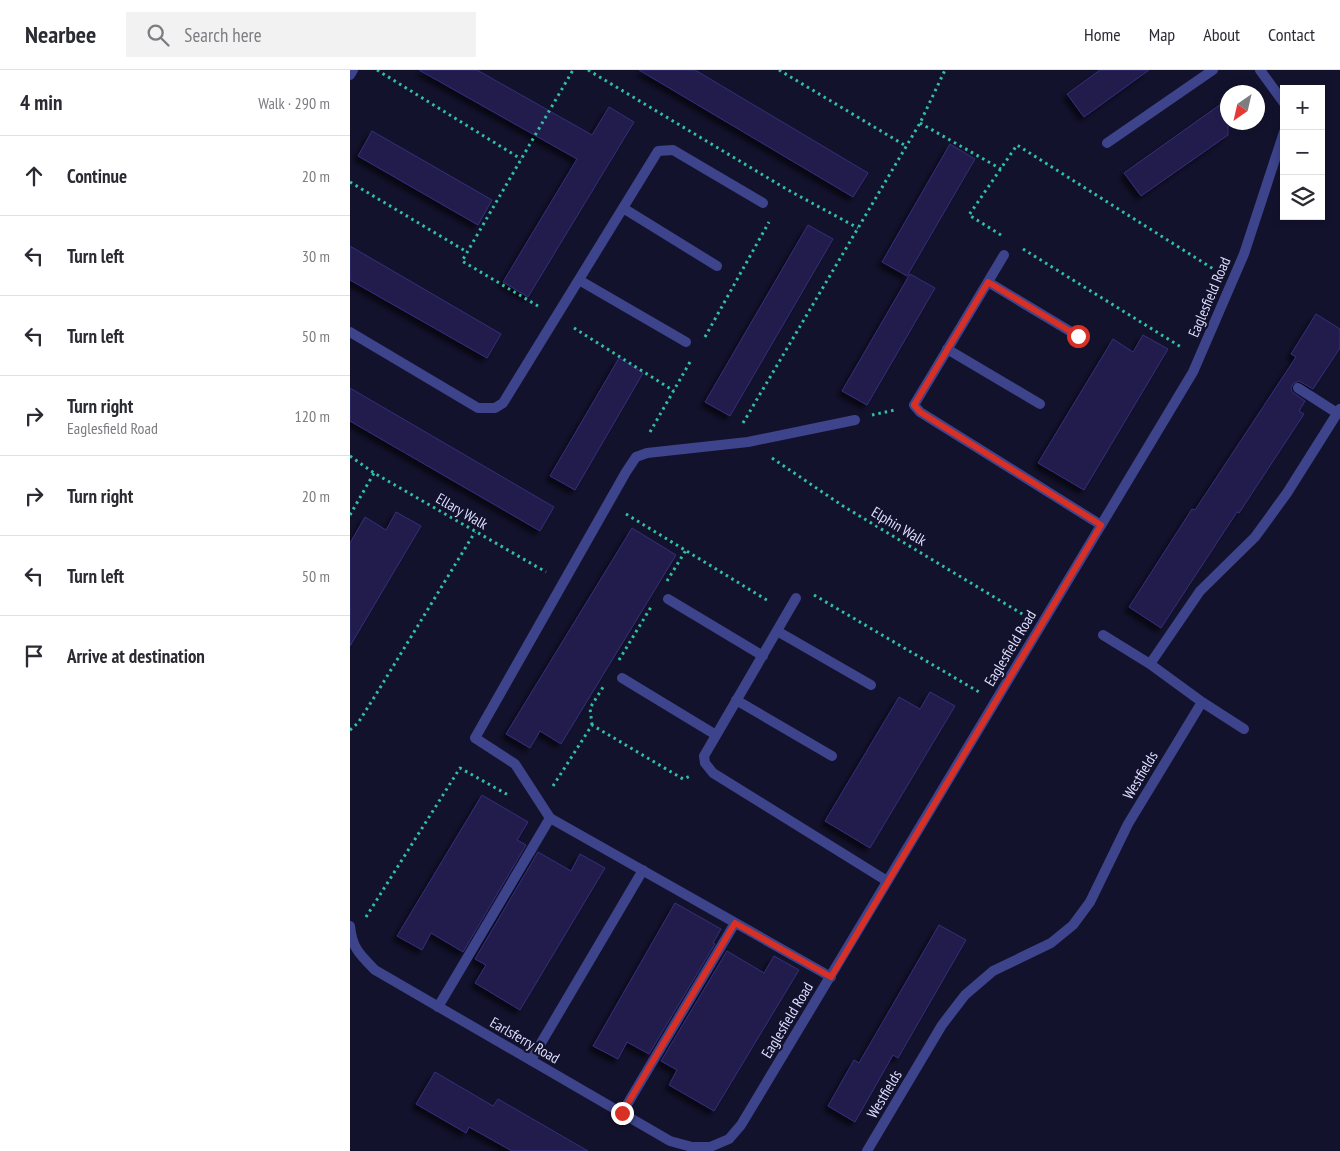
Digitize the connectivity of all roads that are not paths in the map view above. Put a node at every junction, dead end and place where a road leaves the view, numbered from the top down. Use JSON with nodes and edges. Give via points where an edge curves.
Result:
{"nodes":[{"id":1,"x":353,"y":70,"type":"edge"},
{"id":2,"x":1213,"y":70,"type":"edge"},
{"id":3,"x":1260,"y":70,"type":"edge"},
{"id":4,"x":350,"y":75,"type":"edge"},
{"id":5,"x":1280,"y":98,"type":"edge"},
{"id":6,"x":1107,"y":144,"type":"dead end"},
{"id":7,"x":1280,"y":144,"type":"edge"},
{"id":8,"x":762,"y":203,"type":"dead end"},
{"id":9,"x":623,"y":208,"type":"junction"},
{"id":10,"x":1004,"y":255,"type":"dead end"},
{"id":11,"x":717,"y":266,"type":"dead end"},
{"id":12,"x":579,"y":280,"type":"junction"},
{"id":13,"x":988,"y":282,"type":"junction"},
{"id":14,"x":350,"y":332,"type":"edge"},
{"id":15,"x":1078,"y":336,"type":"dead end"},
{"id":16,"x":686,"y":342,"type":"dead end"},
{"id":17,"x":947,"y":349,"type":"junction"},
{"id":18,"x":1298,"y":388,"type":"dead end"},
{"id":19,"x":1040,"y":404,"type":"dead end"},
{"id":20,"x":1339,"y":411,"type":"edge"},
{"id":21,"x":855,"y":420,"type":"road end"},
{"id":22,"x":1101,"y":525,"type":"junction"},
{"id":23,"x":796,"y":598,"type":"road end"},
{"id":24,"x":668,"y":599,"type":"dead end"},
{"id":25,"x":777,"y":630,"type":"junction"},
{"id":26,"x":1103,"y":635,"type":"dead end"},
{"id":27,"x":762,"y":656,"type":"junction"},
{"id":28,"x":1150,"y":664,"type":"junction"},
{"id":29,"x":622,"y":678,"type":"dead end"},
{"id":30,"x":871,"y":685,"type":"dead end"},
{"id":31,"x":736,"y":700,"type":"junction"},
{"id":32,"x":1202,"y":702,"type":"junction"},
{"id":33,"x":1244,"y":729,"type":"dead end"},
{"id":34,"x":716,"y":735,"type":"junction"},
{"id":35,"x":832,"y":756,"type":"dead end"},
{"id":36,"x":550,"y":818,"type":"junction"},
{"id":37,"x":643,"y":870,"type":"junction"},
{"id":38,"x":887,"y":881,"type":"junction"},
{"id":39,"x":735,"y":923,"type":"junction"},
{"id":40,"x":350,"y":926,"type":"edge"},
{"id":41,"x":831,"y":977,"type":"junction"},
{"id":42,"x":438,"y":1007,"type":"junction"},
{"id":43,"x":531,"y":1060,"type":"junction"},
{"id":44,"x":622,"y":1113,"type":"junction"},
{"id":45,"x":710,"y":1147,"type":"joint"},
{"id":46,"x":867,"y":1151,"type":"edge"}],
"edges":[{"from":1,"to":4,"type":"street"},
{"from":2,"to":6,"type":"street"},
{"from":3,"to":5,"type":"street"},
{"from":7,"to":22,"type":"street","name":"Eaglesfield Road","via":[[1244,254],[1193,372]]},
{"from":8,"to":9,"type":"street","via":[[673,150],[658,151]]},
{"from":9,"to":11,"type":"street"},
{"from":9,"to":12,"type":"street"},
{"from":10,"to":13,"type":"street"},
{"from":12,"to":14,"type":"street","via":[[503,404],[494,408],[478,408]]},
{"from":12,"to":16,"type":"street"},
{"from":13,"to":15,"type":"street"},
{"from":13,"to":17,"type":"street"},
{"from":17,"to":19,"type":"street"},
{"from":17,"to":22,"type":"street","via":[[914,405],[920,412]]},
{"from":18,"to":20,"type":"street"},
{"from":20,"to":28,"type":"street","via":[[1255,538],[1200,591]]},
{"from":21,"to":36,"type":"street","via":[[748,442],[636,457],[475,738],[515,764]]},
{"from":22,"to":38,"type":"street","name":"Eaglesfield Road"},
{"from":23,"to":25,"type":"street"},
{"from":24,"to":27,"type":"street"},
{"from":25,"to":27,"type":"street"},
{"from":25,"to":30,"type":"street"},
{"from":26,"to":28,"type":"street"},
{"from":27,"to":31,"type":"street"},
{"from":28,"to":32,"type":"street"},
{"from":29,"to":34,"type":"street"},
{"from":31,"to":34,"type":"street"},
{"from":31,"to":35,"type":"street"},
{"from":32,"to":33,"type":"street"},
{"from":32,"to":46,"type":"street","name":"Westfields","via":[[1128,824],[1090,902],[1073,925],[1051,943],[993,971],[965,995],[942,1025]]},
{"from":34,"to":38,"type":"street","via":[[704,756],[712,773]]},
{"from":36,"to":37,"type":"street"},
{"from":36,"to":42,"type":"street"},
{"from":37,"to":39,"type":"street"},
{"from":37,"to":43,"type":"street"},
{"from":38,"to":41,"type":"street","name":"Eaglesfield Road"},
{"from":39,"to":41,"type":"street"},
{"from":39,"to":44,"type":"street"},
{"from":40,"to":42,"type":"street","name":"Earlsferry Road","via":[[358,952],[374,970]]},
{"from":41,"to":45,"type":"street","name":"Eaglesfield Road","via":[[741,1125],[729,1139]]},
{"from":42,"to":43,"type":"street","name":"Earlsferry Road"},
{"from":43,"to":44,"type":"street","name":"Earlsferry Road"},
{"from":44,"to":45,"type":"street","name":"Earlsferry Road","via":[[670,1141],[692,1147]]}]}
